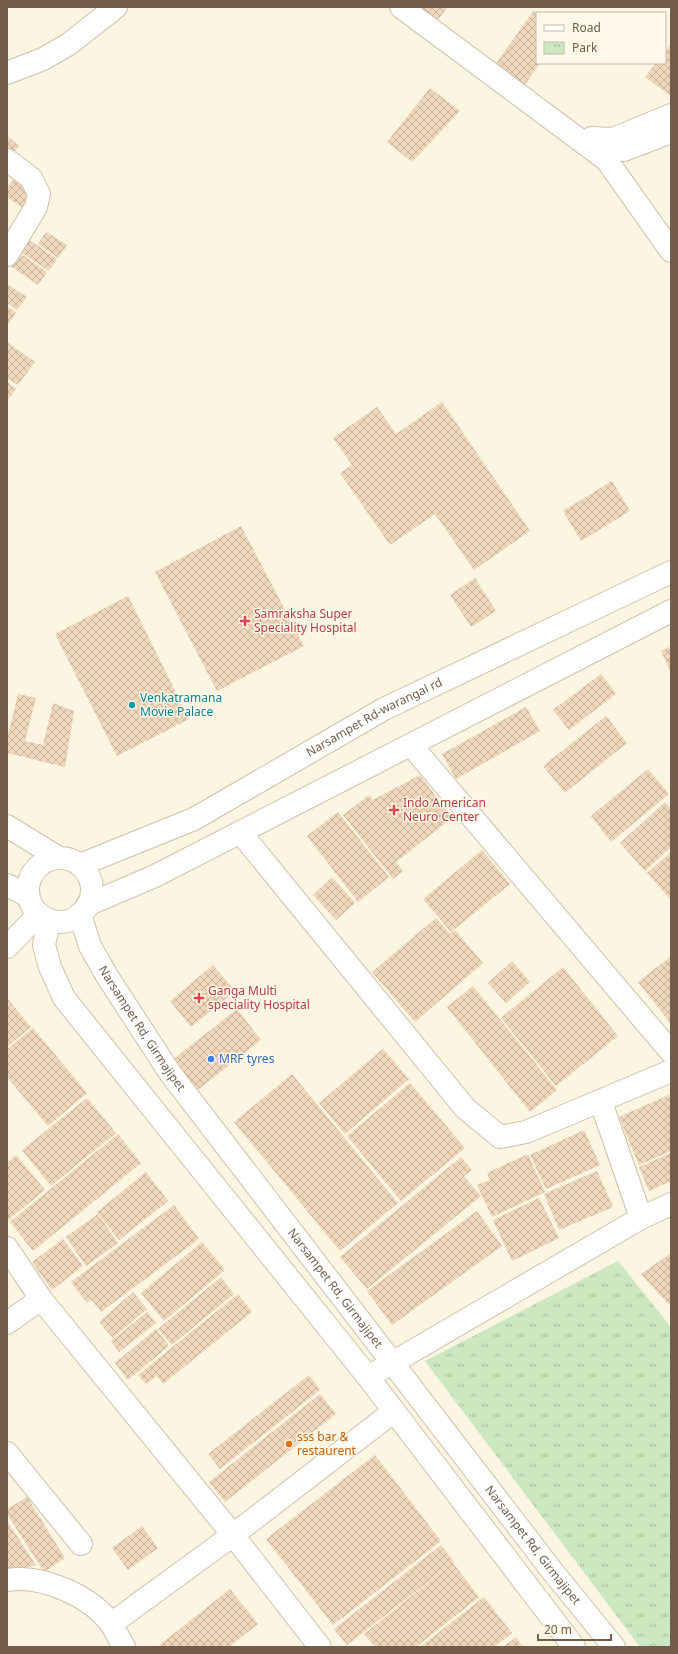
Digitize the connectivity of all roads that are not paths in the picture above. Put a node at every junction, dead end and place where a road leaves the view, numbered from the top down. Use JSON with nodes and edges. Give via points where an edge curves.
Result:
{"nodes":[{"id":1,"x":94,"y":7,"type":"edge"},
{"id":2,"x":116,"y":7,"type":"edge"},
{"id":3,"x":401,"y":7,"type":"edge"},
{"id":4,"x":69,"y":44,"type":"junction"},
{"id":5,"x":7,"y":73,"type":"edge"},
{"id":6,"x":671,"y":115,"type":"edge"},
{"id":7,"x":671,"y":132,"type":"edge"},
{"id":8,"x":604,"y":158,"type":"junction"},
{"id":9,"x":7,"y":160,"type":"edge"},
{"id":10,"x":671,"y":251,"type":"edge"},
{"id":11,"x":7,"y":255,"type":"edge"},
{"id":12,"x":671,"y":572,"type":"edge"},
{"id":13,"x":671,"y":611,"type":"edge"},
{"id":14,"x":411,"y":745,"type":"junction"},
{"id":15,"x":7,"y":826,"type":"edge"},
{"id":16,"x":240,"y":832,"type":"junction"},
{"id":17,"x":59,"y":858,"type":"junction"},
{"id":18,"x":80,"y":865,"type":"junction"},
{"id":19,"x":7,"y":885,"type":"edge"},
{"id":20,"x":28,"y":896,"type":"junction"},
{"id":21,"x":84,"y":910,"type":"junction"},
{"id":22,"x":44,"y":917,"type":"junction"},
{"id":23,"x":7,"y":948,"type":"edge"},
{"id":24,"x":671,"y":1052,"type":"edge"},
{"id":25,"x":671,"y":1072,"type":"edge"},
{"id":26,"x":602,"y":1102,"type":"junction"},
{"id":27,"x":671,"y":1204,"type":"edge"},
{"id":28,"x":642,"y":1218,"type":"junction"},
{"id":29,"x":7,"y":1248,"type":"edge"},
{"id":30,"x":41,"y":1298,"type":"junction"},
{"id":31,"x":7,"y":1323,"type":"edge"},
{"id":32,"x":394,"y":1362,"type":"junction"},
{"id":33,"x":368,"y":1377,"type":"junction"},
{"id":34,"x":393,"y":1412,"type":"junction"},
{"id":35,"x":7,"y":1453,"type":"edge"},
{"id":36,"x":14,"y":1478,"type":"edge"},
{"id":37,"x":233,"y":1535,"type":"junction"},
{"id":38,"x":81,"y":1544,"type":"dead end"},
{"id":39,"x":7,"y":1580,"type":"edge"},
{"id":40,"x":111,"y":1624,"type":"junction"},
{"id":41,"x":124,"y":1647,"type":"edge"},
{"id":42,"x":320,"y":1647,"type":"edge"},
{"id":43,"x":574,"y":1647,"type":"edge"},
{"id":44,"x":614,"y":1647,"type":"edge"}],
"edges":[{"from":1,"to":4,"type":"street"},
{"from":2,"to":4,"type":"street"},
{"from":3,"to":8,"type":"street"},
{"from":4,"to":5,"type":"street","via":[[43,59]]},
{"from":6,"to":8,"type":"street","via":[[613,139],[591,138]]},
{"from":7,"to":8,"type":"street"},
{"from":8,"to":10,"type":"street"},
{"from":9,"to":11,"type":"street","via":[[31,178],[39,194],[36,207]]},
{"from":12,"to":18,"type":"street","name":"Narsampet Rd-warangal rd","via":[[384,709],[194,819]]},
{"from":13,"to":14,"type":"street"},
{"from":14,"to":16,"type":"street"},
{"from":14,"to":24,"type":"street"},
{"from":15,"to":17,"type":"street"},
{"from":16,"to":21,"type":"street"},
{"from":16,"to":26,"type":"street","via":[[465,1108],[500,1137],[526,1132]]},
{"from":17,"to":18,"type":"street"},
{"from":17,"to":20,"type":"street","via":[[44,863],[32,874],[28,884]]},
{"from":18,"to":21,"type":"street","via":[[87,873],[91,884],[91,895]]},
{"from":19,"to":20,"type":"street"},
{"from":20,"to":22,"type":"street","via":[[32,906]]},
{"from":21,"to":22,"type":"street","via":[[71,920],[60,922]]},
{"from":21,"to":32,"type":"street","name":"Narsampet Rd, Girmajipet","via":[[90,946],[170,1073]]},
{"from":22,"to":23,"type":"street"},
{"from":22,"to":33,"type":"street","via":[[44,945],[50,967],[64,998]]},
{"from":25,"to":26,"type":"street"},
{"from":26,"to":28,"type":"street"},
{"from":27,"to":28,"type":"street"},
{"from":28,"to":32,"type":"street"},
{"from":29,"to":30,"type":"street"},
{"from":30,"to":31,"type":"street"},
{"from":30,"to":37,"type":"street"},
{"from":32,"to":33,"type":"street"},
{"from":32,"to":44,"type":"street","name":"Narsampet Rd, Girmajipet"},
{"from":33,"to":34,"type":"street"},
{"from":34,"to":37,"type":"street"},
{"from":34,"to":43,"type":"street"},
{"from":35,"to":36,"type":"street"},
{"from":36,"to":38,"type":"street"},
{"from":37,"to":40,"type":"street"},
{"from":37,"to":42,"type":"street"},
{"from":39,"to":40,"type":"street","via":[[51,1583],[84,1599]]},
{"from":40,"to":41,"type":"street"}]}
